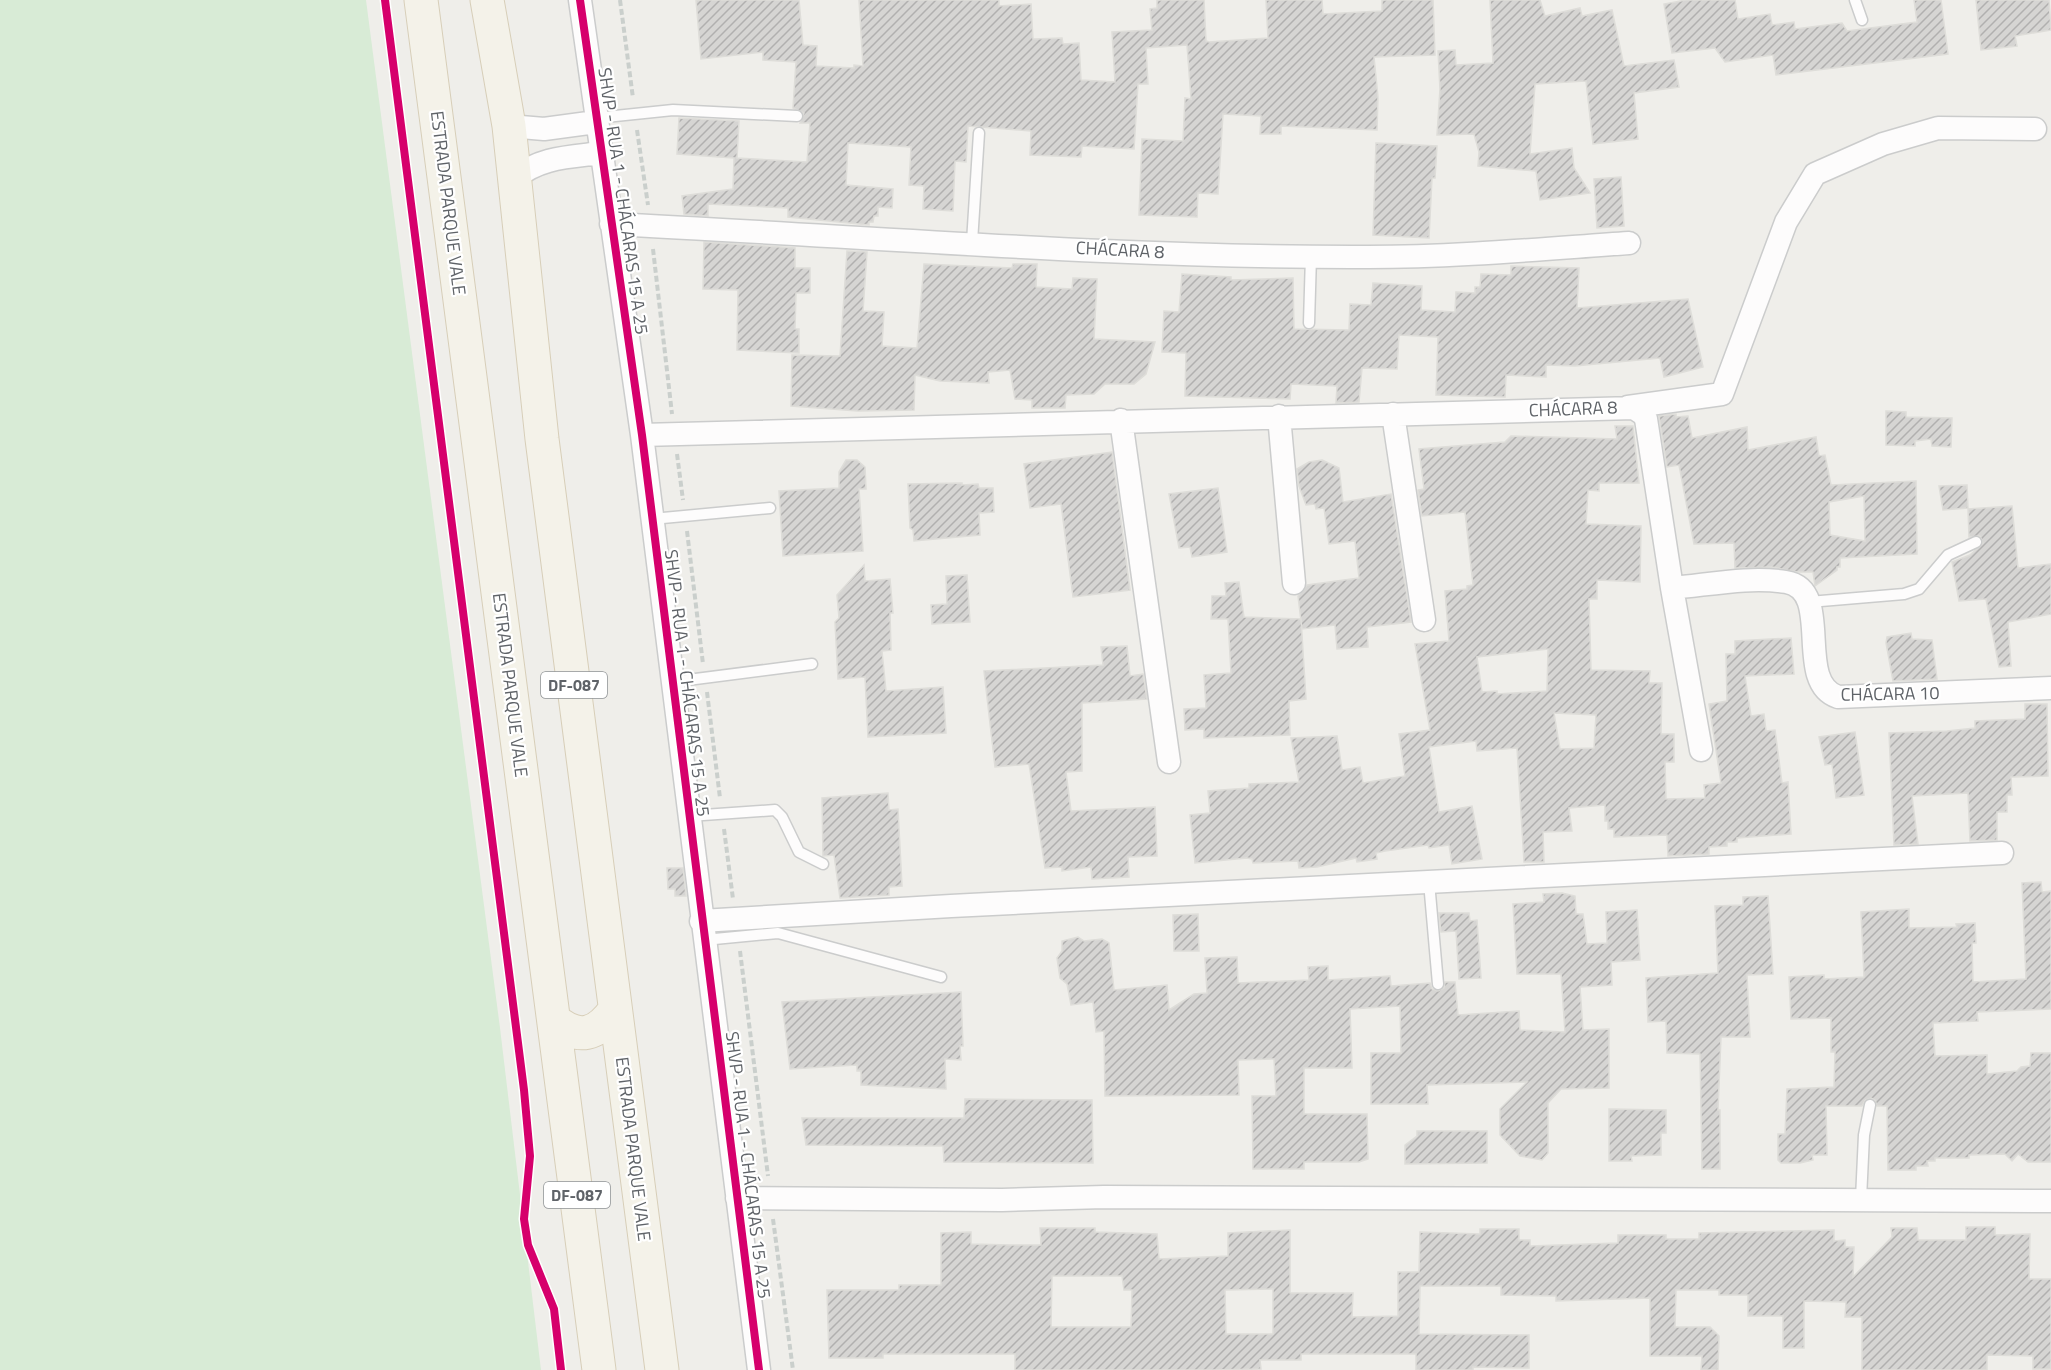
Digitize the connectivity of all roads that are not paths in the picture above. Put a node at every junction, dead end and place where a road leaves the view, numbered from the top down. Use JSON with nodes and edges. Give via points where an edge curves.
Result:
{"nodes":[{"id":1,"x":421,"y":0,"type":"edge"},
{"id":2,"x":487,"y":0,"type":"edge"},
{"id":3,"x":580,"y":0,"type":"edge"},
{"id":4,"x":1855,"y":0,"type":"edge"},
{"id":5,"x":1862,"y":20,"type":"dead end"},
{"id":6,"x":797,"y":116,"type":"dead end"},
{"id":7,"x":596,"y":120,"type":"junction"},
{"id":8,"x":509,"y":126,"type":"junction"},
{"id":9,"x":2035,"y":129,"type":"dead end"},
{"id":10,"x":980,"y":133,"type":"dead end"},
{"id":11,"x":601,"y":153,"type":"junction"},
{"id":12,"x":514,"y":179,"type":"junction"},
{"id":13,"x":611,"y":224,"type":"junction"},
{"id":14,"x":972,"y":242,"type":"junction"},
{"id":15,"x":1629,"y":243,"type":"dead end"},
{"id":16,"x":1311,"y":256,"type":"junction"},
{"id":17,"x":1310,"y":323,"type":"dead end"},
{"id":18,"x":1634,"y":409,"type":"junction"},
{"id":19,"x":1393,"y":414,"type":"junction"},
{"id":20,"x":1279,"y":416,"type":"junction"},
{"id":21,"x":1121,"y":420,"type":"junction"},
{"id":22,"x":642,"y":435,"type":"junction"},
{"id":23,"x":770,"y":508,"type":"dead end"},
{"id":24,"x":652,"y":519,"type":"junction"},
{"id":25,"x":1976,"y":542,"type":"dead end"},
{"id":26,"x":1294,"y":583,"type":"dead end"},
{"id":27,"x":1672,"y":588,"type":"junction"},
{"id":28,"x":1809,"y":602,"type":"junction"},
{"id":29,"x":1424,"y":620,"type":"dead end"},
{"id":30,"x":812,"y":664,"type":"dead end"},
{"id":31,"x":672,"y":682,"type":"junction"},
{"id":32,"x":2051,"y":688,"type":"edge"},
{"id":33,"x":1701,"y":750,"type":"dead end"},
{"id":34,"x":1169,"y":762,"type":"dead end"},
{"id":35,"x":688,"y":816,"type":"junction"},
{"id":36,"x":2002,"y":853,"type":"dead end"},
{"id":37,"x":823,"y":864,"type":"dead end"},
{"id":38,"x":1429,"y":882,"type":"junction"},
{"id":39,"x":703,"y":931,"type":"junction"},
{"id":40,"x":940,"y":977,"type":"dead end"},
{"id":41,"x":1438,"y":984,"type":"dead end"},
{"id":42,"x":615,"y":1010,"type":"junction"},
{"id":43,"x":554,"y":1020,"type":"junction"},
{"id":44,"x":1870,"y":1105,"type":"dead end"},
{"id":45,"x":737,"y":1198,"type":"junction"},
{"id":46,"x":1861,"y":1199,"type":"junction"},
{"id":47,"x":2051,"y":1201,"type":"edge"},
{"id":48,"x":599,"y":1370,"type":"edge"},
{"id":49,"x":662,"y":1370,"type":"edge"},
{"id":50,"x":759,"y":1370,"type":"edge"}],
"edges":[{"from":1,"to":43,"type":"main road","name":"ESTRADA PARQUE VALE","number":"DF-087"},
{"from":2,"to":8,"type":"main road","name":"ESTRADA PARQUE VALE","number":"DF-087"},
{"from":3,"to":7,"type":"street","name":"SHVP - RUA 1 - CHÁCARAS 15 A 25"},
{"from":4,"to":5,"type":"lane"},
{"from":6,"to":7,"type":"lane","via":[[673,110]]},
{"from":7,"to":8,"type":"street","via":[[544,129]]},
{"from":7,"to":11,"type":"street","name":"SHVP - RUA 1 - CHÁCARAS 15 A 25"},
{"from":8,"to":12,"type":"main road","name":"ESTRADA PARQUE VALE","number":"DF-087"},
{"from":9,"to":18,"type":"street","name":"CHÁCARA 8","via":[[1938,128],[1883,144],[1815,174],[1786,222],[1722,394]]},
{"from":10,"to":14,"type":"lane"},
{"from":11,"to":12,"type":"street","via":[[541,162]]},
{"from":11,"to":13,"type":"street","name":"SHVP - RUA 1 - CHÁCARAS 15 A 25"},
{"from":12,"to":42,"type":"main road","name":"ESTRADA PARQUE VALE","number":"DF-087","via":[[542,439]]},
{"from":13,"to":14,"type":"street","name":"CHÁCARA 8"},
{"from":13,"to":22,"type":"street","name":"SHVP - RUA 1 - CHÁCARAS 15 A 25"},
{"from":14,"to":16,"type":"street","name":"CHÁCARA 8"},
{"from":15,"to":16,"type":"street","name":"CHÁCARA 8","via":[[1497,253]]},
{"from":16,"to":17,"type":"lane"},
{"from":18,"to":19,"type":"street","name":"CHÁCARA 8"},
{"from":18,"to":27,"type":"street","via":[[1646,419]]},
{"from":19,"to":20,"type":"street","name":"CHÁCARA 8"},
{"from":19,"to":29,"type":"street"},
{"from":20,"to":21,"type":"street","name":"CHÁCARA 8"},
{"from":20,"to":26,"type":"street"},
{"from":21,"to":22,"type":"street","name":"CHÁCARA 8"},
{"from":21,"to":34,"type":"street"},
{"from":22,"to":24,"type":"street","name":"SHVP - RUA 1 - CHÁCARAS 15 A 25"},
{"from":23,"to":24,"type":"lane"},
{"from":24,"to":31,"type":"street","name":"SHVP - RUA 1 - CHÁCARAS 15 A 25"},
{"from":25,"to":28,"type":"lane","via":[[1948,555],[1919,589],[1904,594]]},
{"from":27,"to":28,"type":"street","via":[[1788,582],[1798,587]]},
{"from":27,"to":33,"type":"street"},
{"from":28,"to":32,"type":"street","name":"CHÁCARA 10","via":[[1817,670],[1828,694],[1858,697]]},
{"from":30,"to":31,"type":"lane"},
{"from":31,"to":35,"type":"street","name":"SHVP - RUA 1 - CHÁCARAS 15 A 25"},
{"from":35,"to":37,"type":"lane","via":[[775,810],[799,852]]},
{"from":35,"to":39,"type":"street","name":"SHVP - RUA 1 - CHÁCARAS 15 A 25"},
{"from":36,"to":38,"type":"street"},
{"from":38,"to":39,"type":"street"},
{"from":38,"to":41,"type":"lane"},
{"from":39,"to":40,"type":"lane","via":[[778,933]]},
{"from":39,"to":45,"type":"street","name":"SHVP - RUA 1 - CHÁCARAS 15 A 25"},
{"from":42,"to":43,"type":"main road","via":[[604,1026],[594,1031],[566,1030]]},
{"from":42,"to":49,"type":"main road","name":"ESTRADA PARQUE VALE","number":"DF-087"},
{"from":43,"to":48,"type":"main road","name":"ESTRADA PARQUE VALE","number":"DF-087"},
{"from":44,"to":46,"type":"lane","via":[[1864,1135]]},
{"from":45,"to":46,"type":"street"},
{"from":45,"to":50,"type":"street","name":"SHVP - RUA 1 - CHÁCARAS 15 A 25"},
{"from":46,"to":47,"type":"street"}]}
